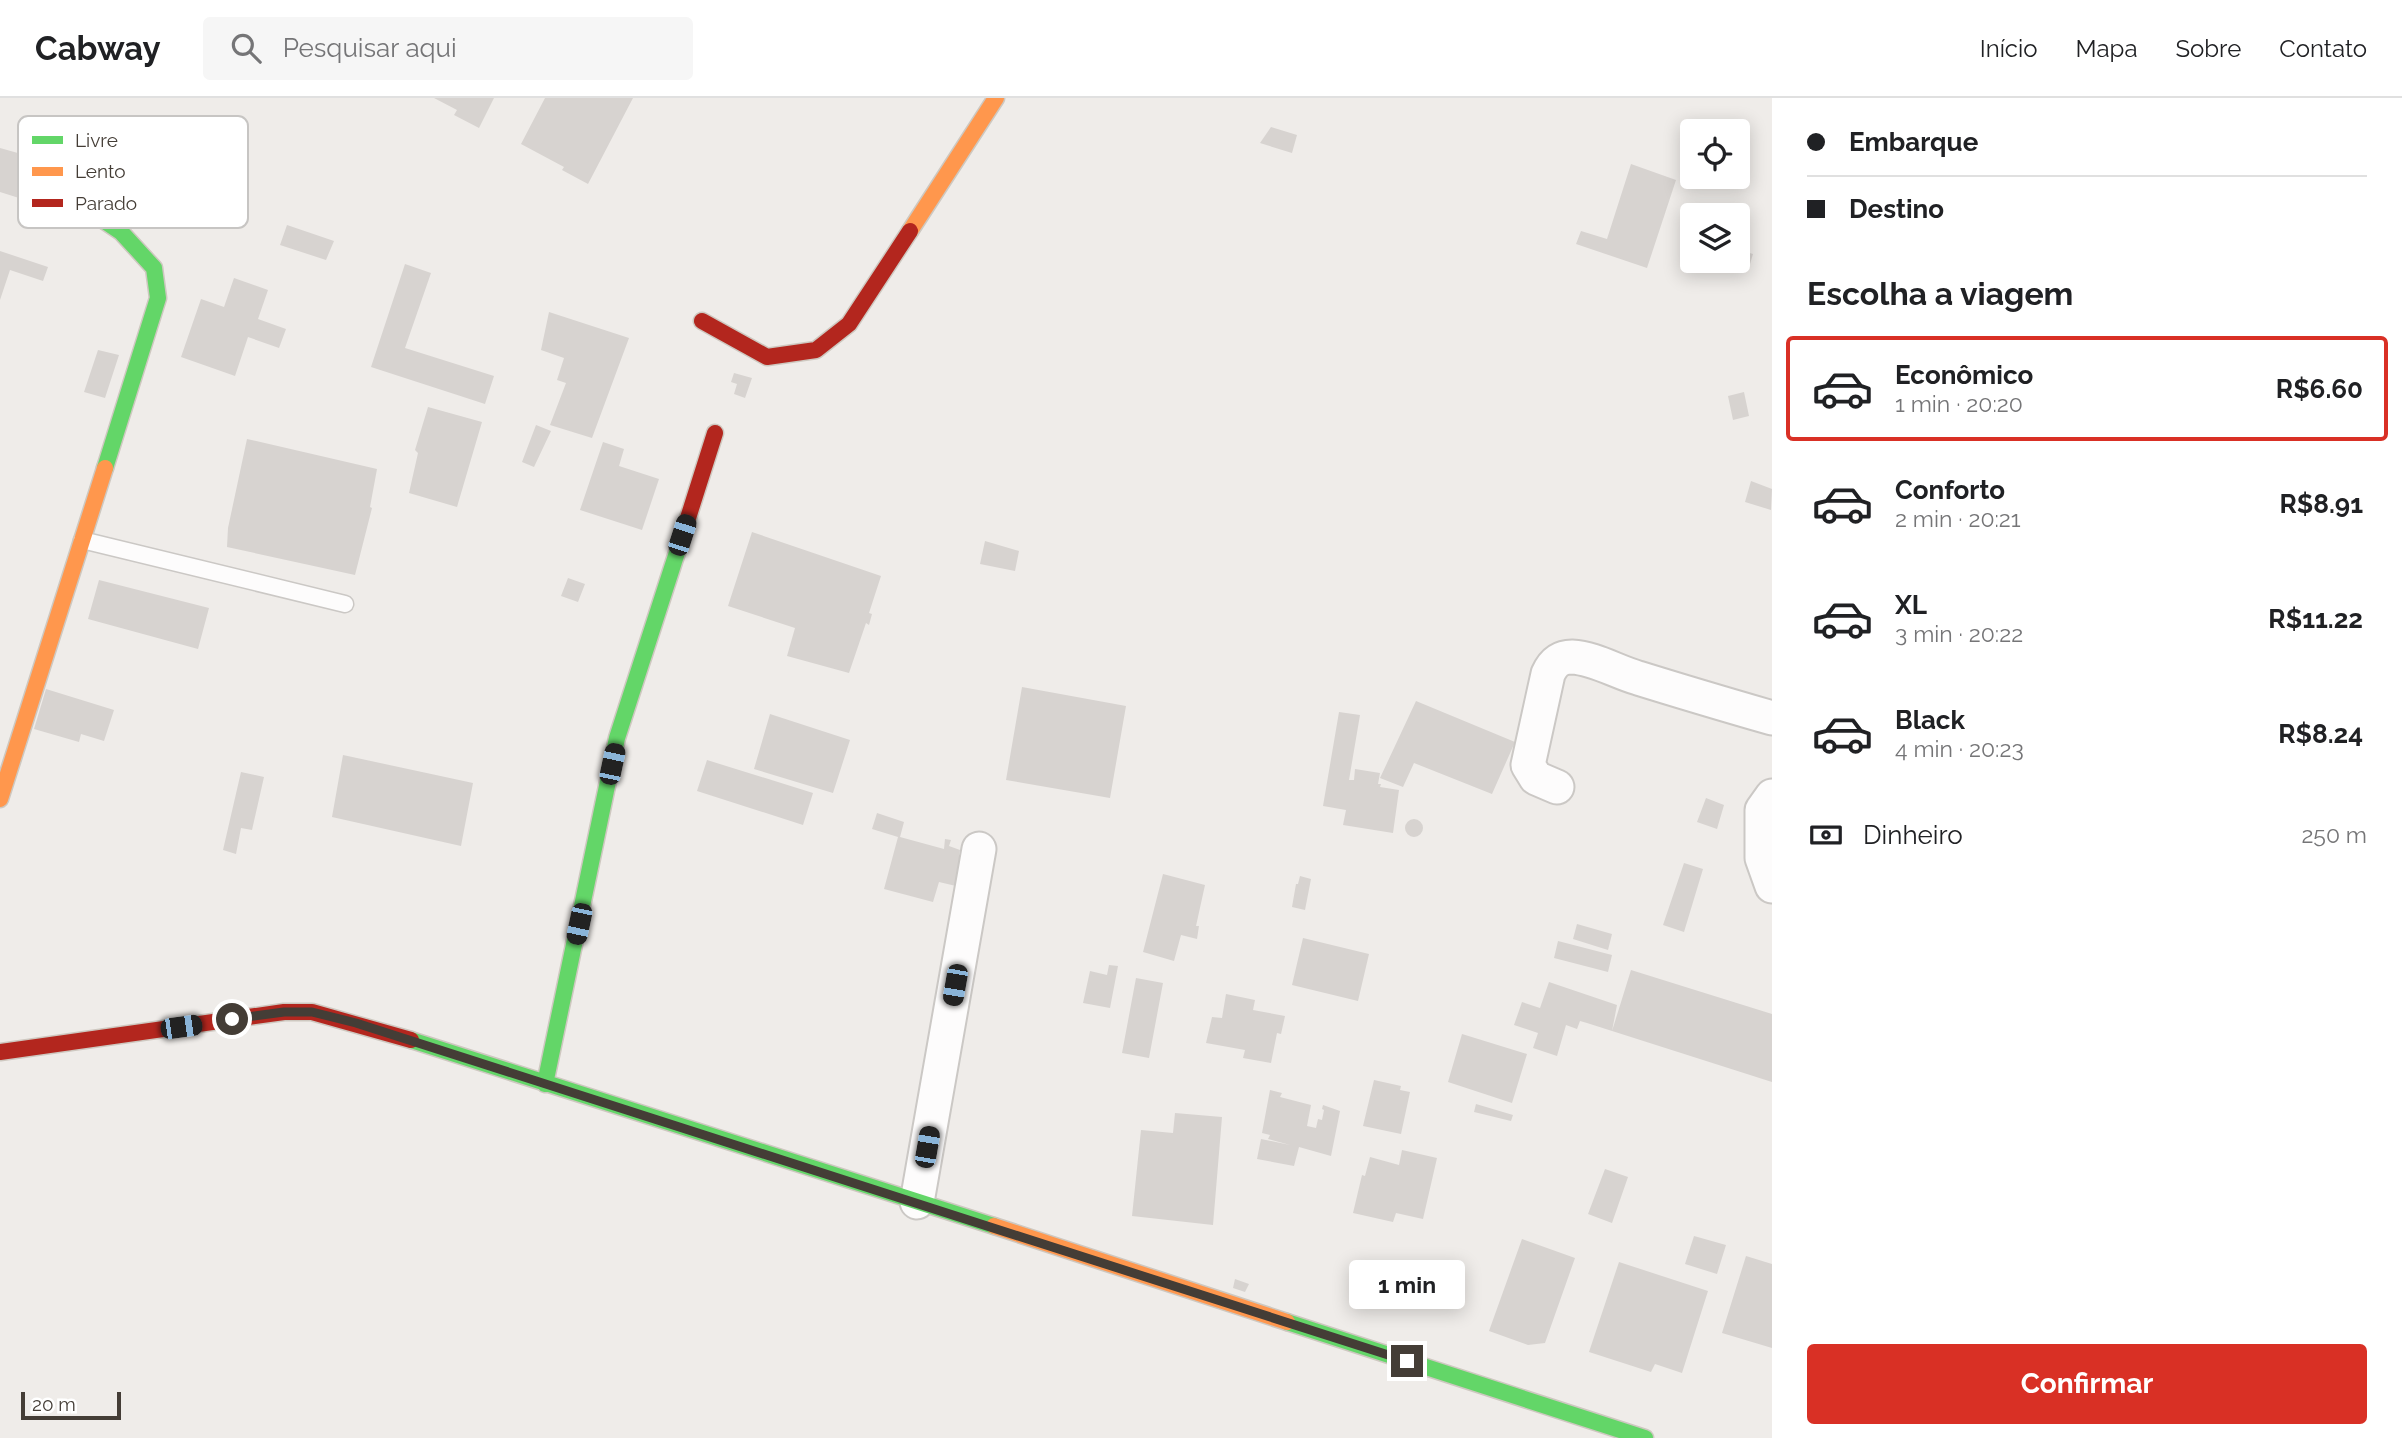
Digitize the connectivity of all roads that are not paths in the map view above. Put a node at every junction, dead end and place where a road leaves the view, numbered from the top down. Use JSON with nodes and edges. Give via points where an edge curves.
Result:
{"nodes":[{"id":1,"x":996,"y":98,"type":"edge"},
{"id":2,"x":115,"y":228,"type":"edge"},
{"id":3,"x":702,"y":321,"type":"dead end"},
{"id":4,"x":715,"y":433,"type":"dead end"},
{"id":5,"x":82,"y":540,"type":"junction"},
{"id":6,"x":345,"y":604,"type":"dead end"},
{"id":7,"x":1772,"y":718,"type":"edge"},
{"id":8,"x":1557,"y":787,"type":"dead end"},
{"id":9,"x":1772,"y":796,"type":"edge"},
{"id":10,"x":0,"y":799,"type":"edge"},
{"id":11,"x":979,"y":849,"type":"dead end"},
{"id":12,"x":1772,"y":886,"type":"edge"},
{"id":13,"x":0,"y":1052,"type":"edge"},
{"id":14,"x":545,"y":1083,"type":"junction"},
{"id":15,"x":917,"y":1202,"type":"junction"},
{"id":16,"x":1644,"y":1438,"type":"edge"}],
"edges":[{"from":1,"to":3,"type":"street","via":[[849,324],[816,349],[767,357]]},
{"from":2,"to":5,"type":"street","via":[[154,268],[158,298]]},
{"from":4,"to":14,"type":"street","via":[[618,738]]},
{"from":5,"to":6,"type":"lane"},
{"from":5,"to":10,"type":"street"},
{"from":7,"to":8,"type":"street","via":[[1582,659],[1558,660],[1548,674],[1528,765],[1536,778]]},
{"from":9,"to":12,"type":"street","via":[[1762,810],[1762,858]]},
{"from":11,"to":15,"type":"street"},
{"from":13,"to":14,"type":"street","via":[[284,1012],[312,1012]]},
{"from":14,"to":15,"type":"street"},
{"from":15,"to":16,"type":"street"}]}
